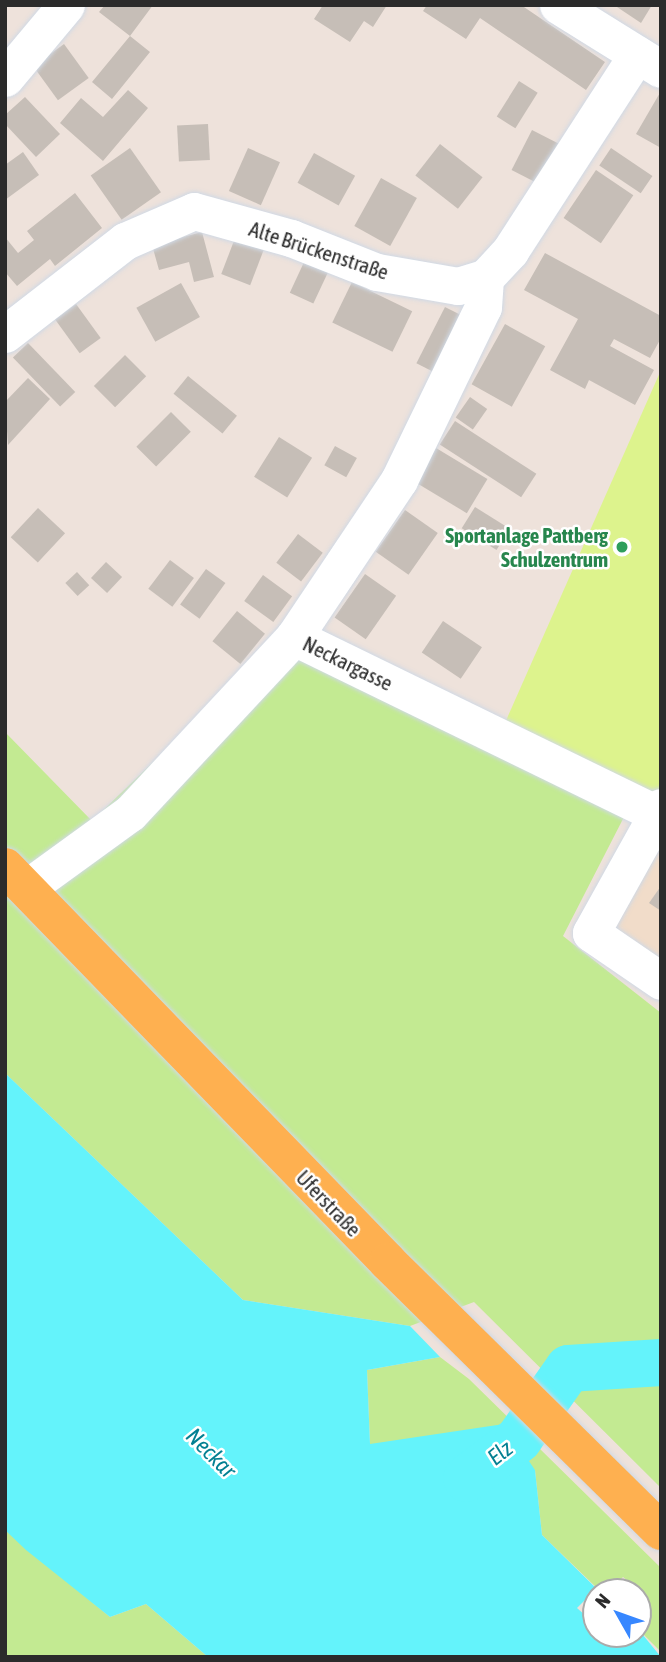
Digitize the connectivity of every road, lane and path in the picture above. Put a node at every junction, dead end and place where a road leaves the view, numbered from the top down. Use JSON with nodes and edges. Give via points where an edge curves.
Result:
{"nodes":[{"id":1,"x":66,"y":5,"type":"edge"},
{"id":2,"x":558,"y":5,"type":"edge"},
{"id":3,"x":649,"y":62,"type":"edge"},
{"id":4,"x":5,"y":78,"type":"edge"},
{"id":5,"x":485,"y":278,"type":"junction"},
{"id":6,"x":5,"y":334,"type":"edge"},
{"id":7,"x":294,"y":637,"type":"junction"},
{"id":8,"x":659,"y":811,"type":"edge"},
{"id":9,"x":13,"y":872,"type":"edge"},
{"id":10,"x":80,"y":940,"type":"dead end"},
{"id":11,"x":661,"y":981,"type":"edge"},
{"id":12,"x":661,"y":1531,"type":"edge"}],
"edges":[{"from":1,"to":4,"type":"street"},
{"from":2,"to":3,"type":"street"},
{"from":3,"to":5,"type":"street","via":[[510,251]]},
{"from":5,"to":6,"type":"street","name":"Alte Brückenstraße","via":[[458,286],[377,272],[291,238],[194,211],[124,241]]},
{"from":5,"to":7,"type":"street","name":"Neckargasse","via":[[483,307],[399,480]]},
{"from":7,"to":8,"type":"street","name":"Neckargasse"},
{"from":7,"to":9,"type":"street","via":[[130,813]]},
{"from":8,"to":11,"type":"street","name":"Neckargasse","via":[[591,933]]},
{"from":9,"to":10,"type":"street"},
{"from":9,"to":12,"type":"main road","name":"Uferstraße","via":[[388,1262]]}]}
